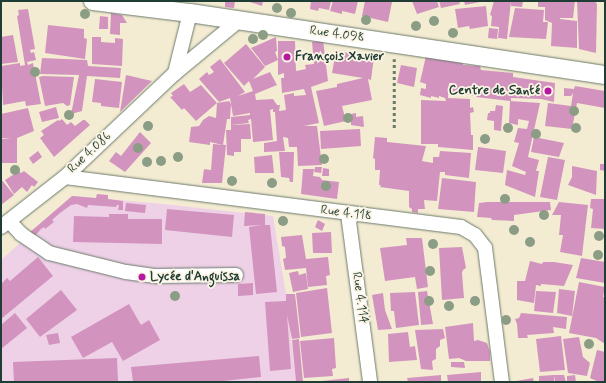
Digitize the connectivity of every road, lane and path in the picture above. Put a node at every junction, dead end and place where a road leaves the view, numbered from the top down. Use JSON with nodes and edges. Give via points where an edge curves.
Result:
{"nodes":[{"id":1,"x":93,"y":1,"type":"edge"},
{"id":2,"x":190,"y":13,"type":"junction"},
{"id":3,"x":238,"y":20,"type":"junction"},
{"id":4,"x":394,"y":44,"type":"junction"},
{"id":5,"x":175,"y":73,"type":"junction"},
{"id":6,"x":605,"y":75,"type":"edge"},
{"id":7,"x":394,"y":128,"type":"dead end"},
{"id":8,"x":65,"y":177,"type":"junction"},
{"id":9,"x":348,"y":214,"type":"junction"},
{"id":10,"x":5,"y":224,"type":"edge"},
{"id":11,"x":236,"y":275,"type":"dead end"},
{"id":12,"x":370,"y":382,"type":"edge"},
{"id":13,"x":502,"y":382,"type":"edge"}],
"edges":[{"from":1,"to":2,"type":"main road","name":"Rue 4.098"},
{"from":2,"to":3,"type":"main road","name":"Rue 4.098"},
{"from":2,"to":5,"type":"street"},
{"from":3,"to":4,"type":"main road","name":"Rue 4.098"},
{"from":3,"to":5,"type":"street","name":"Rue 4.086"},
{"from":4,"to":6,"type":"main road","name":"Rue 4.098"},
{"from":4,"to":7,"type":"path"},
{"from":5,"to":8,"type":"street","name":"Rue 4.086"},
{"from":8,"to":9,"type":"street","name":"Rue 4.118"},
{"from":8,"to":10,"type":"street","name":"Rue 4.086"},
{"from":9,"to":12,"type":"street","name":"Rue 4.114"},
{"from":9,"to":13,"type":"street","name":"Rue 4.118","via":[[461,227],[475,235],[485,248]]},
{"from":10,"to":11,"type":"street","via":[[49,253],[126,272],[156,276]]}]}
